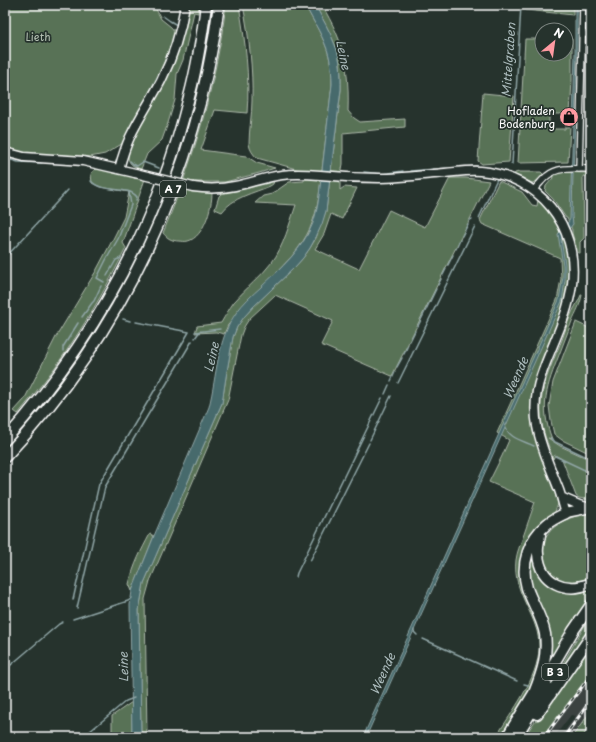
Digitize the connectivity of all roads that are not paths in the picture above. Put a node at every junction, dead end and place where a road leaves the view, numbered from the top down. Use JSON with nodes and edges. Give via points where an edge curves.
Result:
{"nodes":[{"id":1,"x":185,"y":5,"type":"edge"},
{"id":2,"x":206,"y":5,"type":"edge"},
{"id":3,"x":218,"y":5,"type":"edge"},
{"id":4,"x":583,"y":5,"type":"edge"},
{"id":5,"x":583,"y":34,"type":"junction"},
{"id":6,"x":591,"y":34,"type":"edge"},
{"id":7,"x":5,"y":152,"type":"edge"},
{"id":8,"x":119,"y":169,"type":"junction"},
{"id":9,"x":578,"y":169,"type":"junction"},
{"id":10,"x":591,"y":169,"type":"edge"},
{"id":11,"x":533,"y":190,"type":"junction"},
{"id":12,"x":5,"y":440,"type":"edge"},
{"id":13,"x":5,"y":457,"type":"edge"},
{"id":14,"x":562,"y":495,"type":"junction"},
{"id":15,"x":590,"y":508,"type":"edge"},
{"id":16,"x":568,"y":513,"type":"junction"},
{"id":17,"x":541,"y":530,"type":"junction"},
{"id":18,"x":591,"y":583,"type":"edge"},
{"id":19,"x":591,"y":605,"type":"edge"},
{"id":20,"x":591,"y":636,"type":"edge"},
{"id":21,"x":534,"y":693,"type":"junction"},
{"id":22,"x":507,"y":737,"type":"edge"},
{"id":23,"x":516,"y":737,"type":"edge"},
{"id":24,"x":520,"y":737,"type":"edge"}],
"edges":[{"from":1,"to":8,"type":"main road","via":[[171,57],[130,138]]},
{"from":2,"to":12,"type":"highway","number":"A 7","via":[[195,72],[183,121],[168,169],[143,232],[112,292],[84,338],[48,389]]},
{"from":3,"to":13,"type":"highway","number":"A 7","via":[[209,62],[193,129],[171,194],[144,257],[110,319],[67,384]]},
{"from":4,"to":5,"type":"street"},
{"from":5,"to":6,"type":"street"},
{"from":5,"to":9,"type":"street"},
{"from":7,"to":8,"type":"main road","via":[[24,157],[83,161]]},
{"from":8,"to":11,"type":"main road","bridge":true,"via":[[217,189],[284,174],[389,178],[479,171],[511,178]]},
{"from":9,"to":10,"type":"street"},
{"from":9,"to":11,"type":"street","via":[[552,172]]},
{"from":11,"to":14,"type":"main road","via":[[552,208],[561,222],[569,242],[572,260],[570,296],[540,377],[535,400],[538,434]]},
{"from":14,"to":15,"type":"main road"},
{"from":14,"to":16,"type":"main road","via":[[562,502]]},
{"from":15,"to":16,"type":"main road"},
{"from":16,"to":17,"type":"highway","via":[[556,518]]},
{"from":17,"to":18,"type":"highway","via":[[538,557],[541,568],[549,579],[572,588]]},
{"from":17,"to":21,"type":"highway","via":[[531,544],[524,566],[527,588],[542,622],[546,646],[544,665]]},
{"from":19,"to":21,"type":"highway","number":"B 3"},
{"from":19,"to":23,"type":"highway","number":"B 3","via":[[567,652]]},
{"from":20,"to":24,"type":"highway"},
{"from":21,"to":22,"type":"highway","number":"B 3"}]}
